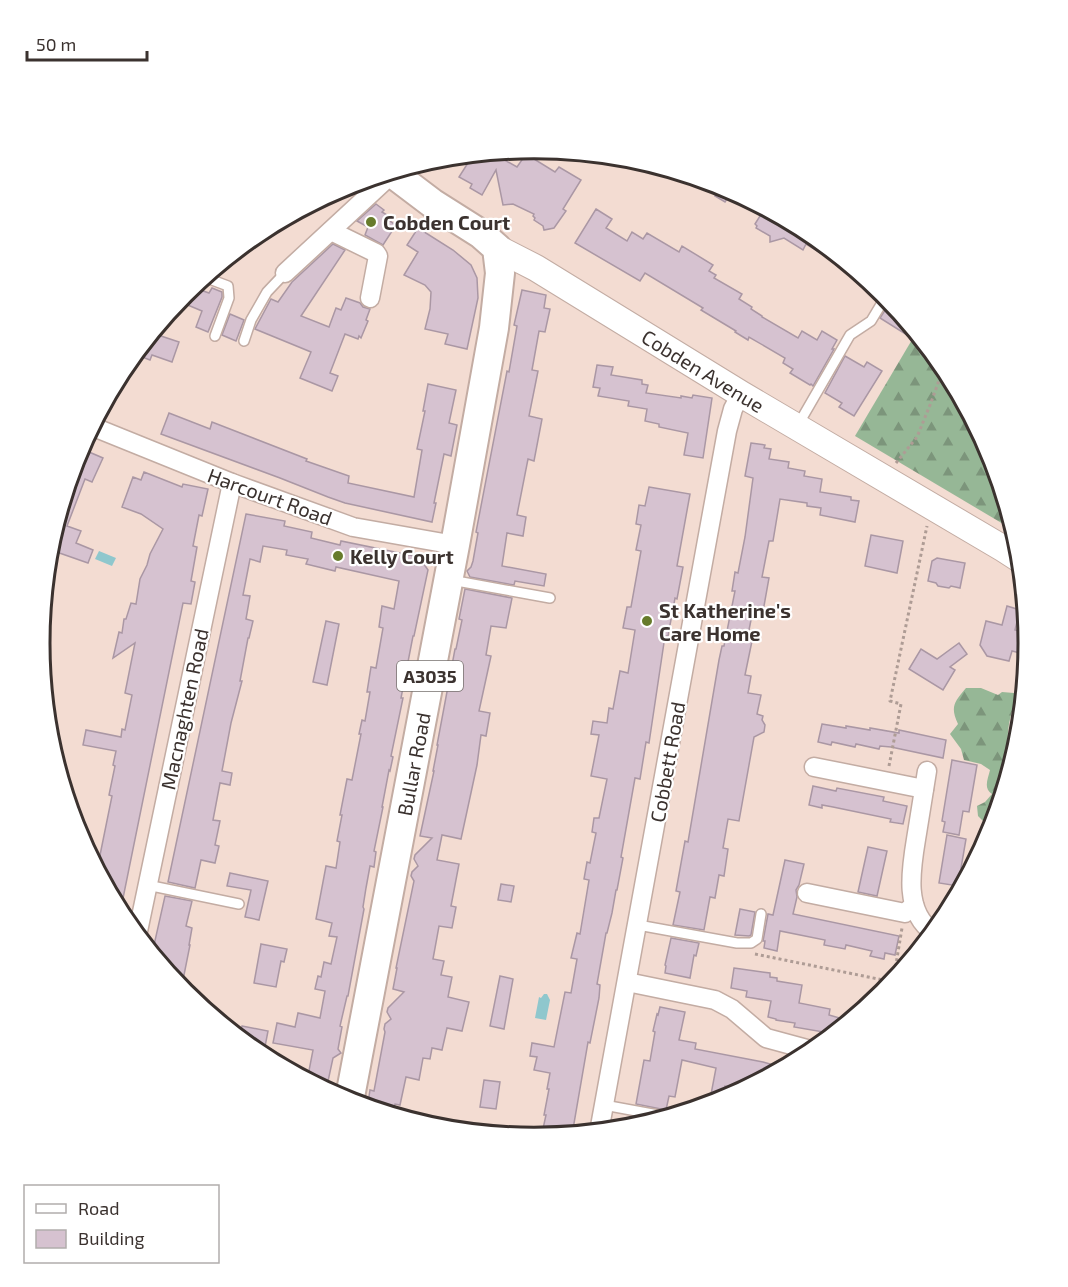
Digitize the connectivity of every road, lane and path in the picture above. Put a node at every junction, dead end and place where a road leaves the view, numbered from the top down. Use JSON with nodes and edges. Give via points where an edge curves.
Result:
{"nodes":[{"id":1,"x":400,"y":179,"type":"edge"},
{"id":2,"x":380,"y":184,"type":"edge"},
{"id":3,"x":331,"y":231,"type":"junction"},
{"id":4,"x":497,"y":248,"type":"junction"},
{"id":5,"x":285,"y":273,"type":"joint"},
{"id":6,"x":213,"y":281,"type":"edge"},
{"id":7,"x":370,"y":298,"type":"dead end"},
{"id":8,"x":881,"y":305,"type":"edge"},
{"id":9,"x":215,"y":336,"type":"dead end"},
{"id":10,"x":244,"y":341,"type":"dead end"},
{"id":11,"x":939,"y":378,"type":"edge"},
{"id":12,"x":741,"y":394,"type":"junction"},
{"id":13,"x":797,"y":427,"type":"junction"},
{"id":14,"x":99,"y":429,"type":"edge"},
{"id":15,"x":883,"y":478,"type":"junction"},
{"id":16,"x":232,"y":483,"type":"junction"},
{"id":17,"x":931,"y":507,"type":"junction"},
{"id":18,"x":455,"y":545,"type":"junction"},
{"id":19,"x":1010,"y":553,"type":"edge"},
{"id":20,"x":449,"y":580,"type":"junction"},
{"id":21,"x":550,"y":598,"type":"dead end"},
{"id":22,"x":814,"y":767,"type":"dead end"},
{"id":23,"x":886,"y":781,"type":"junction"},
{"id":24,"x":147,"y":885,"type":"junction"},
{"id":25,"x":807,"y":893,"type":"dead end"},
{"id":26,"x":239,"y":904,"type":"dead end"},
{"id":27,"x":910,"y":909,"type":"junction"},
{"id":28,"x":761,"y":914,"type":"dead end"},
{"id":29,"x":139,"y":923,"type":"edge"},
{"id":30,"x":638,"y":925,"type":"junction"},
{"id":31,"x":927,"y":926,"type":"edge"},
{"id":32,"x":755,"y":954,"type":"dead end"},
{"id":33,"x":896,"y":965,"type":"edge"},
{"id":34,"x":882,"y":980,"type":"edge"},
{"id":35,"x":627,"y":982,"type":"junction"},
{"id":36,"x":801,"y":1047,"type":"edge"},
{"id":37,"x":351,"y":1092,"type":"edge"},
{"id":38,"x":604,"y":1105,"type":"junction"},
{"id":39,"x":650,"y":1113,"type":"edge"},
{"id":40,"x":601,"y":1123,"type":"edge"}],
"edges":[{"from":1,"to":4,"type":"main road","name":"Cobden Avenue"},
{"from":2,"to":3,"type":"street"},
{"from":3,"to":5,"type":"street"},
{"from":3,"to":7,"type":"street","via":[[378,256]]},
{"from":4,"to":12,"type":"street","name":"Cobden Avenue"},
{"from":4,"to":18,"type":"main road","name":"Bullar Road","number":"A3035","via":[[500,273],[494,328]]},
{"from":5,"to":10,"type":"lane","via":[[267,292]]},
{"from":6,"to":9,"type":"lane","via":[[228,286],[229,298]]},
{"from":8,"to":13,"type":"lane","via":[[871,321],[850,335]]},
{"from":11,"to":15,"type":"path","via":[[917,436]]},
{"from":12,"to":13,"type":"street","name":"Cobden Avenue"},
{"from":12,"to":30,"type":"street","name":"Cobbett Road","via":[[728,431]]},
{"from":13,"to":15,"type":"street","name":"Cobden Avenue"},
{"from":14,"to":16,"type":"street","name":"Harcourt Road"},
{"from":15,"to":17,"type":"street","name":"Cobden Avenue"},
{"from":16,"to":18,"type":"street","name":"Harcourt Road","via":[[353,527]]},
{"from":16,"to":24,"type":"street","name":"Macnaghten Road"},
{"from":17,"to":19,"type":"street","name":"Cobden Avenue"},
{"from":17,"to":23,"type":"path","via":[[890,701],[901,704]]},
{"from":18,"to":20,"type":"main road","name":"Bullar Road","number":"A3035"},
{"from":20,"to":21,"type":"lane"},
{"from":20,"to":37,"type":"main road","name":"Bullar Road","number":"A3035"},
{"from":22,"to":23,"type":"street"},
{"from":23,"to":27,"type":"street","via":[[905,785],[926,780],[912,865]]},
{"from":24,"to":26,"type":"lane"},
{"from":24,"to":29,"type":"street","name":"Macnaghten Road"},
{"from":25,"to":27,"type":"street"},
{"from":27,"to":31,"type":"street"},
{"from":27,"to":33,"type":"path"},
{"from":28,"to":30,"type":"lane","via":[[757,939],[751,943]]},
{"from":30,"to":35,"type":"street","name":"Cobbett Road"},
{"from":32,"to":34,"type":"path"},
{"from":35,"to":36,"type":"street","via":[[715,1000],[766,1038]]},
{"from":35,"to":38,"type":"street","name":"Cobbett Road"},
{"from":38,"to":39,"type":"lane"},
{"from":38,"to":40,"type":"street","name":"Cobbett Road"}]}
